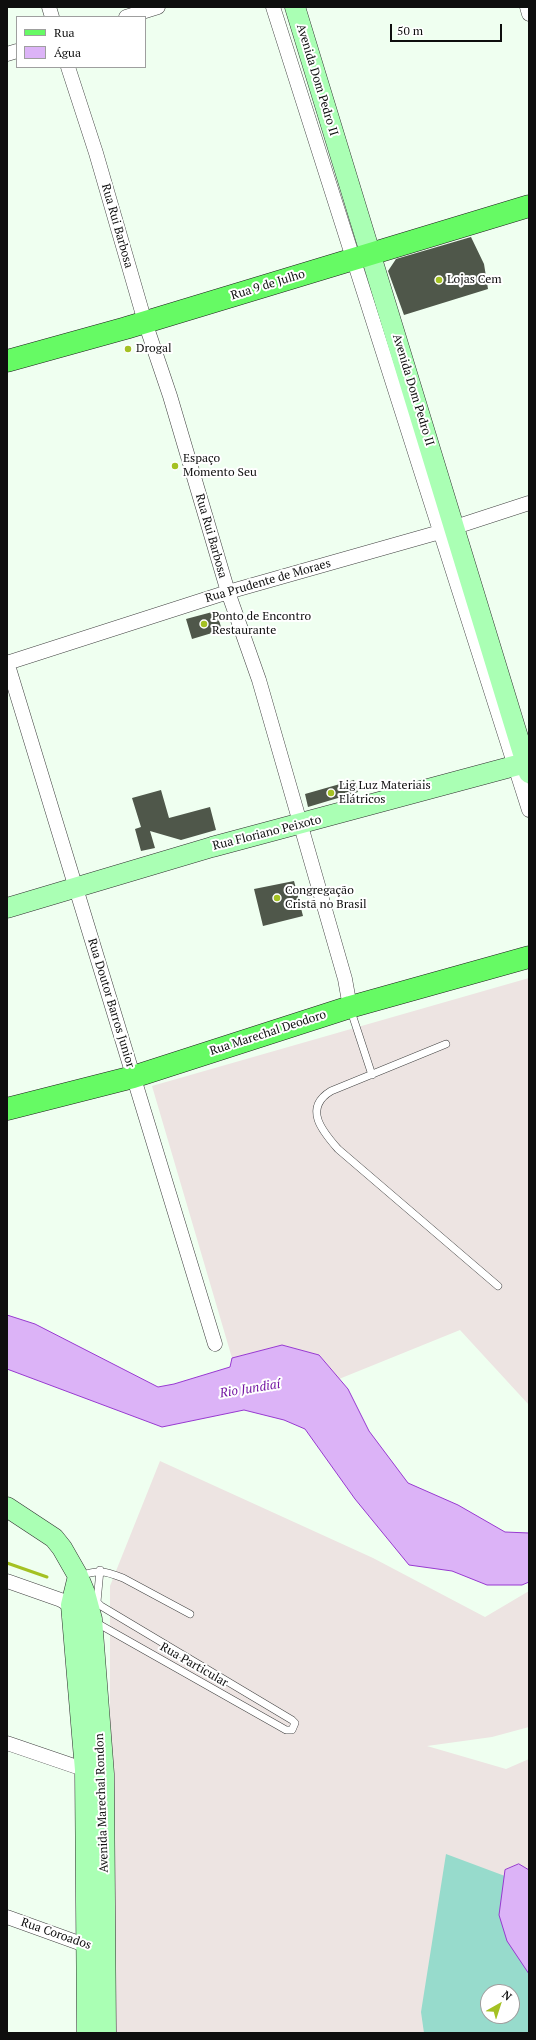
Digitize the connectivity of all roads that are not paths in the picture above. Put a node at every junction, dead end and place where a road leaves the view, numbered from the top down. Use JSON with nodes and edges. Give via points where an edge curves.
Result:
{"nodes":[{"id":1,"x":158,"y":7,"type":"edge"},
{"id":2,"x":273,"y":7,"type":"edge"},
{"id":3,"x":295,"y":7,"type":"edge"},
{"id":4,"x":527,"y":7,"type":"edge"},
{"id":5,"x":529,"y":14,"type":"edge"},
{"id":6,"x":129,"y":16,"type":"edge"},
{"id":7,"x":68,"y":68,"type":"edge"},
{"id":8,"x":529,"y":206,"type":"edge"},
{"id":9,"x":363,"y":257,"type":"junction"},
{"id":10,"x":145,"y":322,"type":"junction"},
{"id":11,"x":7,"y":361,"type":"edge"},
{"id":12,"x":529,"y":503,"type":"edge"},
{"id":13,"x":448,"y":529,"type":"junction"},
{"id":14,"x":228,"y":592,"type":"junction"},
{"id":15,"x":7,"y":663,"type":"edge"},
{"id":16,"x":525,"y":766,"type":"edge"},
{"id":17,"x":529,"y":810,"type":"edge"},
{"id":18,"x":301,"y":824,"type":"junction"},
{"id":19,"x":77,"y":887,"type":"junction"},
{"id":20,"x":7,"y":908,"type":"edge"},
{"id":21,"x":529,"y":958,"type":"edge"},
{"id":22,"x":350,"y":1006,"type":"junction"},
{"id":23,"x":446,"y":1044,"type":"dead end"},
{"id":24,"x":372,"y":1075,"type":"junction"},
{"id":25,"x":133,"y":1077,"type":"junction"},
{"id":26,"x":7,"y":1109,"type":"edge"},
{"id":27,"x":498,"y":1286,"type":"dead end"},
{"id":28,"x":215,"y":1344,"type":"dead end"},
{"id":29,"x":7,"y":1507,"type":"edge"},
{"id":30,"x":100,"y":1570,"type":"junction"},
{"id":31,"x":78,"y":1576,"type":"junction"},
{"id":32,"x":7,"y":1581,"type":"edge"},
{"id":33,"x":71,"y":1605,"type":"junction"},
{"id":34,"x":190,"y":1614,"type":"dead end"},
{"id":35,"x":92,"y":1620,"type":"junction"},
{"id":36,"x":7,"y":1743,"type":"edge"},
{"id":37,"x":95,"y":1772,"type":"junction"},
{"id":38,"x":7,"y":1917,"type":"edge"},
{"id":39,"x":96,"y":1948,"type":"junction"},
{"id":40,"x":87,"y":2033,"type":"edge"},
{"id":41,"x":106,"y":2033,"type":"edge"}],
"edges":[{"from":1,"to":6,"type":"street"},
{"from":2,"to":9,"type":"street"},
{"from":3,"to":9,"type":"main road","name":"Avenida Dom Pedro II"},
{"from":4,"to":5,"type":"street"},
{"from":7,"to":10,"type":"street","name":"Rua Rui Barbosa"},
{"from":8,"to":9,"type":"main road","name":"Rua 9 de Julho"},
{"from":9,"to":10,"type":"main road","name":"Rua 9 de Julho"},
{"from":9,"to":13,"type":"main road","name":"Avenida Dom Pedro II"},
{"from":10,"to":11,"type":"main road","name":"Rua 9 de Julho"},
{"from":10,"to":14,"type":"street","name":"Rua Rui Barbosa","via":[[170,396]]},
{"from":12,"to":13,"type":"street","name":"Rua Prudente de Moraes"},
{"from":13,"to":14,"type":"street","name":"Rua Prudente de Moraes"},
{"from":13,"to":16,"type":"main road","name":"Avenida Dom Pedro II"},
{"from":14,"to":15,"type":"street","name":"Rua Prudente de Moraes"},
{"from":14,"to":18,"type":"street","name":"Rua Rui Barbosa","via":[[259,680]]},
{"from":15,"to":19,"type":"street","name":"Rua Doutor Barros Junior"},
{"from":16,"to":17,"type":"street"},
{"from":16,"to":18,"type":"main road","name":"Rua Floriano Peixoto"},
{"from":18,"to":19,"type":"main road","name":"Rua Floriano Peixoto"},
{"from":18,"to":22,"type":"street","name":"Rua Rui Barbosa","via":[[345,979]]},
{"from":19,"to":20,"type":"main road","name":"Rua Floriano Peixoto"},
{"from":19,"to":25,"type":"street","name":"Rua Doutor Barros Junior"},
{"from":21,"to":22,"type":"main road","name":"Rua Marechal Deodoro"},
{"from":22,"to":24,"type":"lane"},
{"from":22,"to":25,"type":"main road","name":"Rua Marechal Deodoro"},
{"from":23,"to":24,"type":"lane"},
{"from":24,"to":27,"type":"lane","via":[[322,1097],[317,1108],[321,1130],[338,1149]]},
{"from":25,"to":26,"type":"main road","name":"Rua Marechal Deodoro"},
{"from":25,"to":28,"type":"street","name":"Rua Doutor Barros Junior"},
{"from":29,"to":31,"type":"main road","name":"Avenida Marechal Rondon","via":[[54,1538]]},
{"from":30,"to":31,"type":"lane"},
{"from":30,"to":34,"type":"lane","via":[[123,1578]]},
{"from":30,"to":35,"type":"lane","name":"Rua Particular","via":[[97,1602],[99,1604],[292,1720],[295,1726],[292,1730],[286,1730]]},
{"from":31,"to":33,"type":"main road","name":"Avenida Marechal Rondon"},
{"from":31,"to":35,"type":"main road","name":"Avenida Marechal Rondon"},
{"from":32,"to":33,"type":"street"},
{"from":33,"to":35,"type":"street"},
{"from":33,"to":37,"type":"main road","name":"Avenida Marechal Rondon"},
{"from":35,"to":37,"type":"main road","name":"Avenida Marechal Rondon"},
{"from":36,"to":37,"type":"street"},
{"from":37,"to":39,"type":"main road","name":"Avenida Marechal Rondon"},
{"from":38,"to":39,"type":"street","name":"Rua Coroados"},
{"from":39,"to":40,"type":"main road","name":"Avenida Marechal Rondon"},
{"from":39,"to":41,"type":"main road","name":"Avenida Marechal Rondon"}]}
